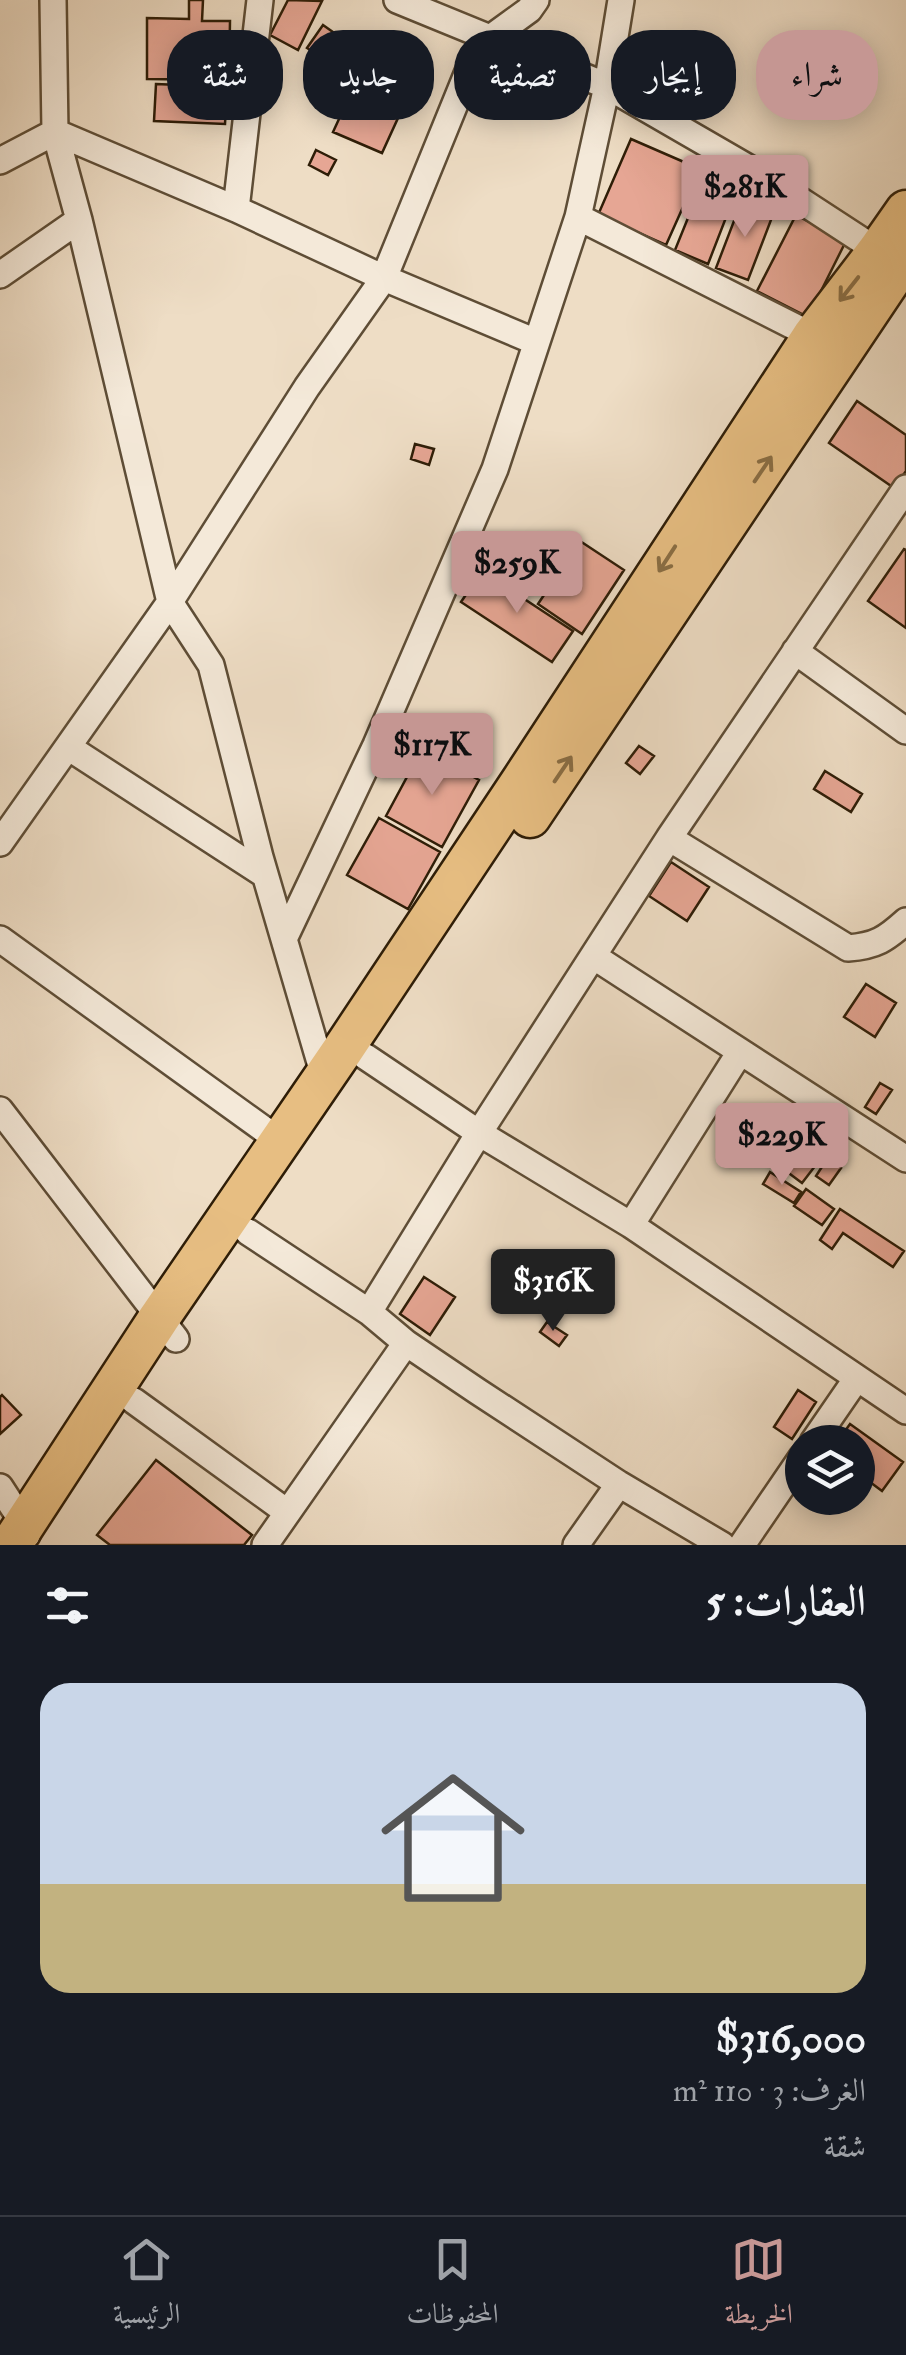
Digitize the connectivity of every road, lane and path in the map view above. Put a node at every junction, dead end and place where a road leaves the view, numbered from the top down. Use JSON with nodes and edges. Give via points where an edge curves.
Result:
{"nodes":[{"id":1,"x":53,"y":0,"type":"edge"},
{"id":2,"x":260,"y":0,"type":"edge"},
{"id":3,"x":398,"y":0,"type":"edge"},
{"id":4,"x":536,"y":0,"type":"edge"},
{"id":5,"x":621,"y":0,"type":"edge"},
{"id":6,"x":468,"y":30,"type":"edge"},
{"id":7,"x":501,"y":30,"type":"edge"},
{"id":8,"x":591,"y":80,"type":"edge"},
{"id":9,"x":607,"y":86,"type":"junction"},
{"id":10,"x":454,"y":106,"type":"edge"},
{"id":11,"x":55,"y":132,"type":"junction"},
{"id":12,"x":0,"y":161,"type":"edge"},
{"id":13,"x":236,"y":209,"type":"junction"},
{"id":14,"x":906,"y":210,"type":"edge"},
{"id":15,"x":578,"y":217,"type":"junction"},
{"id":16,"x":78,"y":220,"type":"junction"},
{"id":17,"x":892,"y":254,"type":"edge"},
{"id":18,"x":0,"y":276,"type":"edge"},
{"id":19,"x":384,"y":278,"type":"junction"},
{"id":20,"x":813,"y":336,"type":"junction"},
{"id":21,"x":536,"y":342,"type":"junction"},
{"id":22,"x":906,"y":488,"type":"edge"},
{"id":23,"x":896,"y":523,"type":"edge"},
{"id":24,"x":170,"y":602,"type":"junction"},
{"id":25,"x":795,"y":652,"type":"junction"},
{"id":26,"x":906,"y":731,"type":"edge"},
{"id":27,"x":68,"y":746,"type":"junction"},
{"id":28,"x":669,"y":838,"type":"junction"},
{"id":29,"x":0,"y":843,"type":"edge"},
{"id":30,"x":265,"y":874,"type":"junction"},
{"id":31,"x":906,"y":920,"type":"edge"},
{"id":32,"x":0,"y":939,"type":"edge"},
{"id":33,"x":284,"y":939,"type":"junction"},
{"id":34,"x":594,"y":956,"type":"junction"},
{"id":35,"x":740,"y":1052,"type":"junction"},
{"id":36,"x":366,"y":1057,"type":"junction"},
{"id":37,"x":324,"y":1076,"type":"junction"},
{"id":38,"x":0,"y":1110,"type":"edge"},
{"id":39,"x":479,"y":1133,"type":"junction"},
{"id":40,"x":280,"y":1141,"type":"junction"},
{"id":41,"x":906,"y":1158,"type":"edge"},
{"id":42,"x":631,"y":1225,"type":"junction"},
{"id":43,"x":248,"y":1232,"type":"junction"},
{"id":44,"x":369,"y":1312,"type":"junction"},
{"id":45,"x":167,"y":1328,"type":"junction"},
{"id":46,"x":406,"y":1343,"type":"junction"},
{"id":47,"x":858,"y":1378,"type":"junction"},
{"id":48,"x":134,"y":1401,"type":"junction"},
{"id":49,"x":906,"y":1411,"type":"edge"},
{"id":50,"x":825,"y":1425,"type":"edge"},
{"id":51,"x":785,"y":1482,"type":"edge"},
{"id":52,"x":618,"y":1484,"type":"junction"},
{"id":53,"x":0,"y":1487,"type":"edge"},
{"id":54,"x":288,"y":1512,"type":"junction"},
{"id":55,"x":26,"y":1540,"type":"edge"},
{"id":56,"x":265,"y":1545,"type":"edge"},
{"id":57,"x":576,"y":1545,"type":"edge"},
{"id":58,"x":722,"y":1545,"type":"edge"},
{"id":59,"x":742,"y":1545,"type":"edge"}],
"edges":[{"from":1,"to":11,"type":"street"},
{"from":2,"to":13,"type":"street"},
{"from":3,"to":6,"type":"street"},
{"from":4,"to":7,"type":"street"},
{"from":5,"to":9,"type":"street"},
{"from":8,"to":9,"type":"street"},
{"from":9,"to":15,"type":"street"},
{"from":9,"to":17,"type":"street"},
{"from":10,"to":19,"type":"street"},
{"from":11,"to":12,"type":"street"},
{"from":11,"to":13,"type":"street"},
{"from":11,"to":16,"type":"street"},
{"from":13,"to":19,"type":"street"},
{"from":14,"to":17,"type":"main road"},
{"from":15,"to":20,"type":"street"},
{"from":15,"to":21,"type":"street"},
{"from":16,"to":18,"type":"street"},
{"from":16,"to":24,"type":"street"},
{"from":17,"to":20,"type":"main road","one_way":true},
{"from":36,"to":17,"type":"main road","one_way":true,"via":[[573,754]]},
{"from":19,"to":21,"type":"street"},
{"from":19,"to":24,"type":"street","via":[[306,387]]},
{"from":20,"to":37,"type":"main road","one_way":true},
{"from":21,"to":33,"type":"street","via":[[495,468],[376,746]]},
{"from":22,"to":23,"type":"street"},
{"from":23,"to":25,"type":"street"},
{"from":24,"to":27,"type":"street"},
{"from":24,"to":30,"type":"street","via":[[210,665]]},
{"from":25,"to":26,"type":"street"},
{"from":25,"to":28,"type":"street"},
{"from":27,"to":29,"type":"street"},
{"from":27,"to":30,"type":"street"},
{"from":28,"to":31,"type":"street","via":[[848,948],[886,938]]},
{"from":28,"to":34,"type":"street"},
{"from":30,"to":33,"type":"street"},
{"from":32,"to":40,"type":"street"},
{"from":33,"to":37,"type":"street"},
{"from":34,"to":35,"type":"street"},
{"from":34,"to":39,"type":"street"},
{"from":35,"to":41,"type":"street"},
{"from":35,"to":42,"type":"street"},
{"from":36,"to":39,"type":"street"},
{"from":36,"to":43,"type":"main road"},
{"from":37,"to":40,"type":"main road"},
{"from":38,"to":45,"type":"street"},
{"from":39,"to":42,"type":"street"},
{"from":39,"to":44,"type":"street"},
{"from":40,"to":45,"type":"main road"},
{"from":42,"to":47,"type":"street"},
{"from":43,"to":44,"type":"street"},
{"from":43,"to":45,"type":"main road"},
{"from":44,"to":46,"type":"street"},
{"from":45,"to":48,"type":"main road"},
{"from":45,"to":55,"type":"main road"},
{"from":46,"to":52,"type":"street"},
{"from":46,"to":54,"type":"street"},
{"from":47,"to":49,"type":"street"},
{"from":47,"to":50,"type":"street"},
{"from":48,"to":54,"type":"street"},
{"from":48,"to":55,"type":"main road"},
{"from":51,"to":59,"type":"street"},
{"from":52,"to":57,"type":"street"},
{"from":52,"to":58,"type":"street"},
{"from":53,"to":55,"type":"street"},
{"from":54,"to":56,"type":"street"}]}
